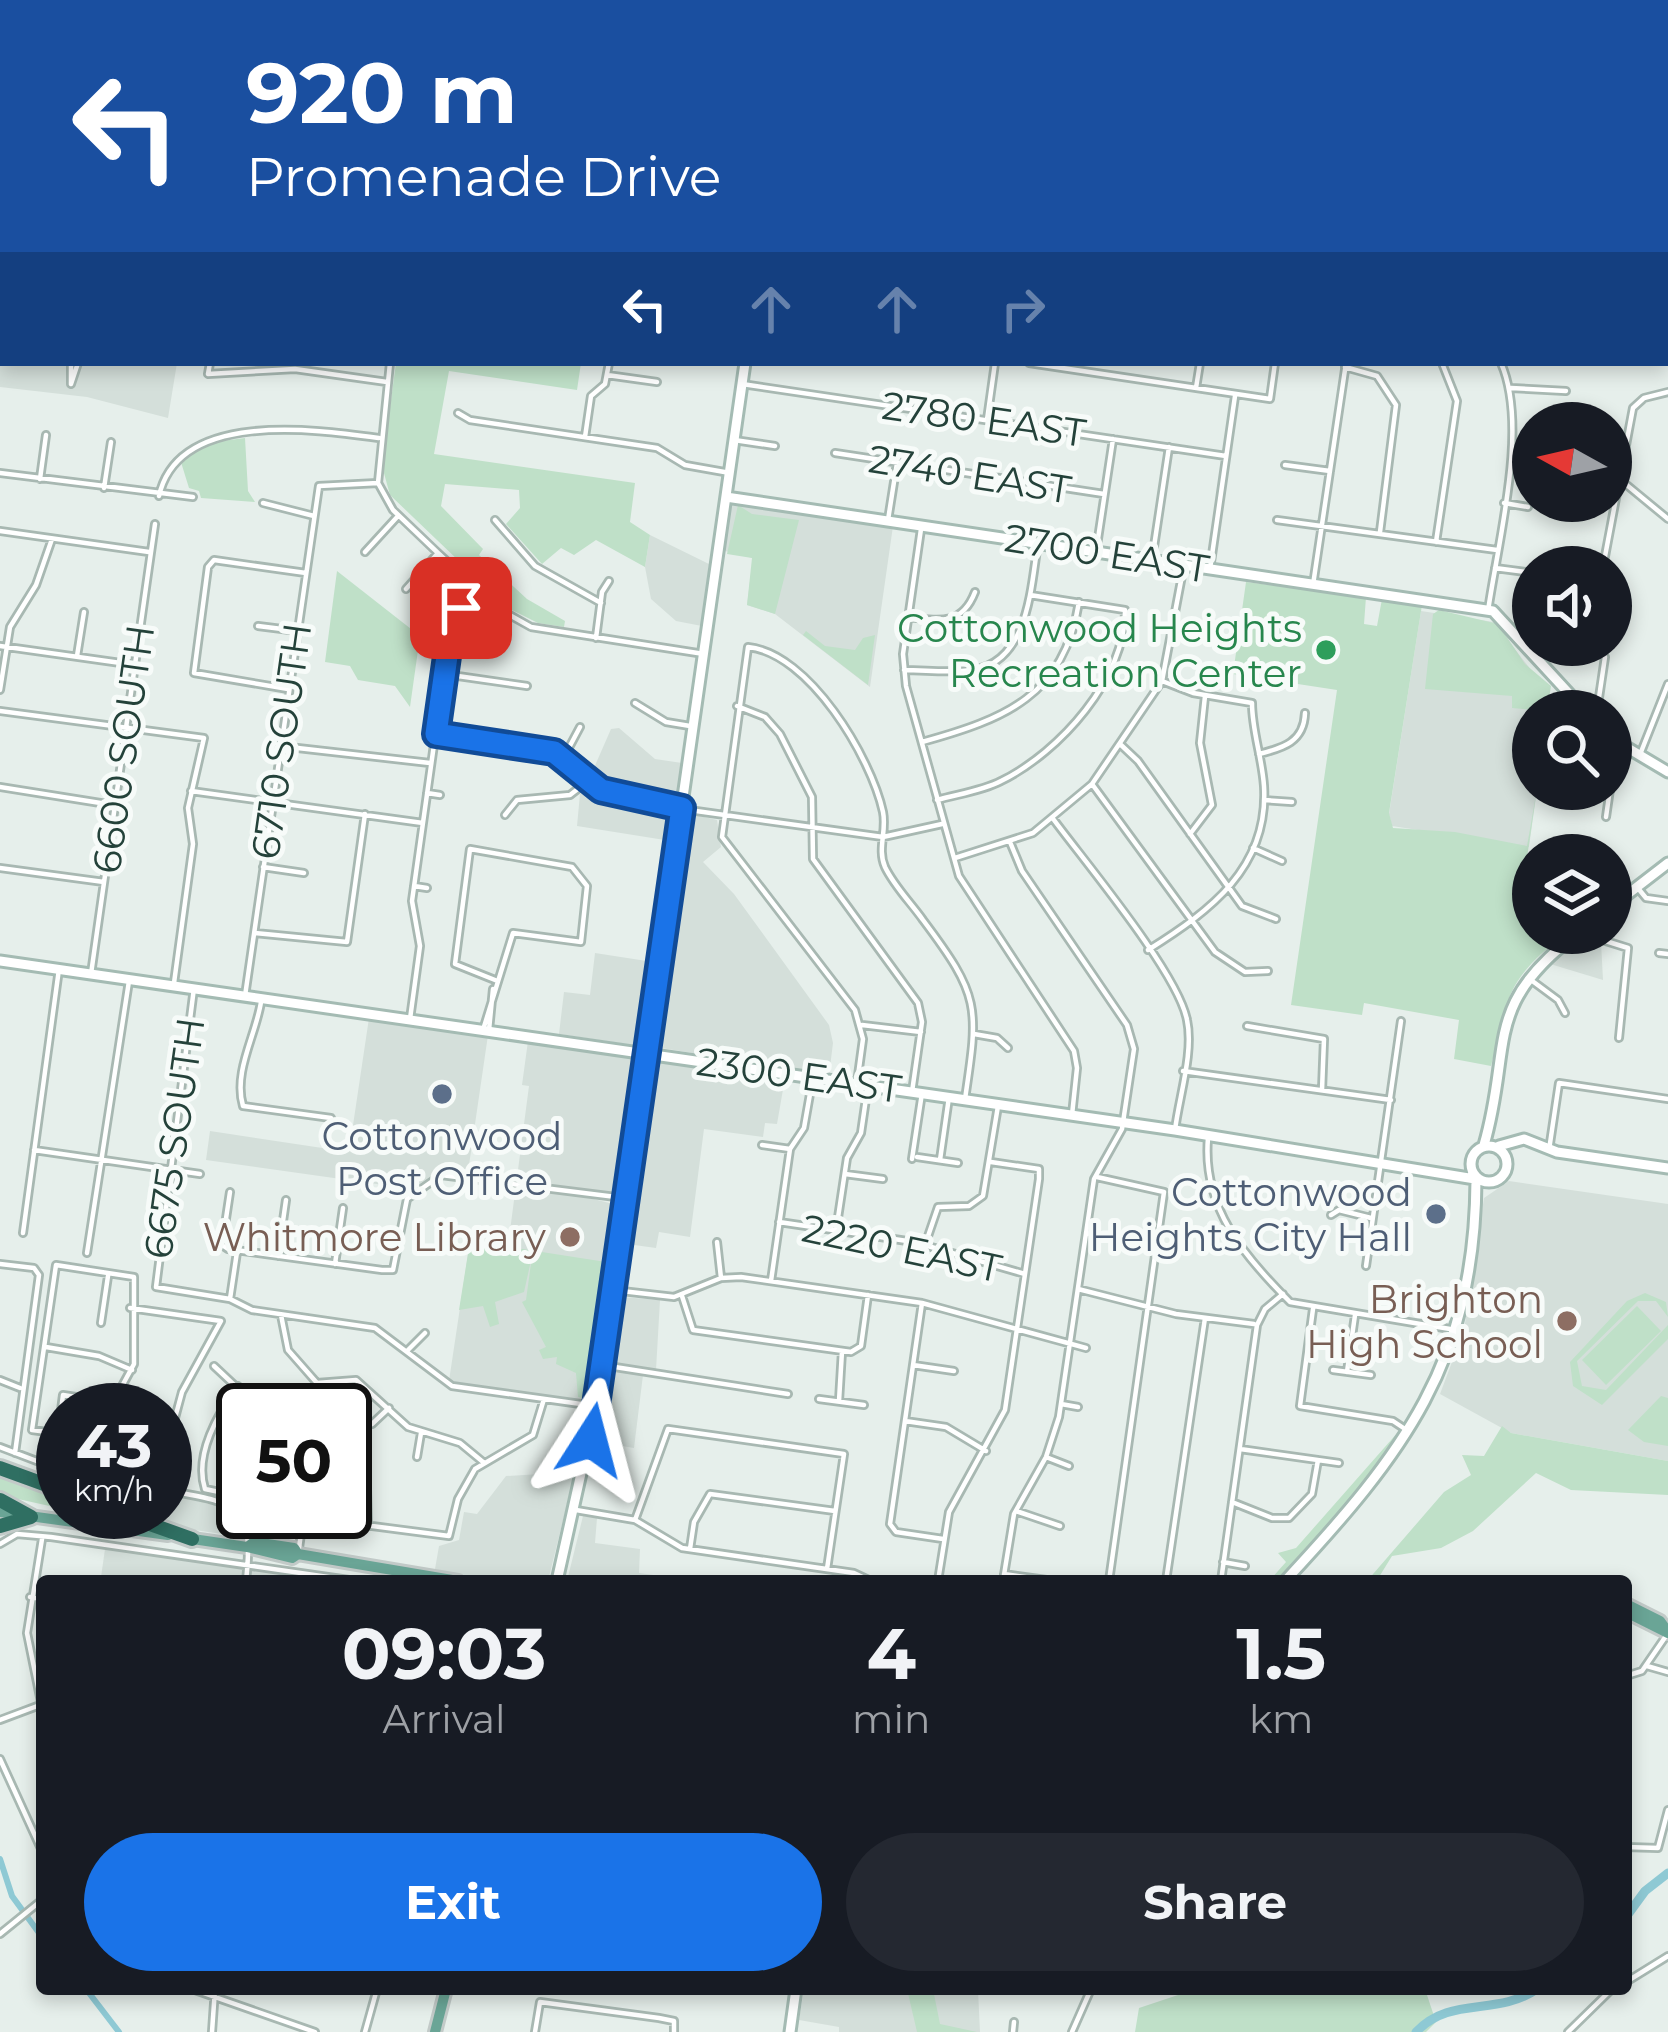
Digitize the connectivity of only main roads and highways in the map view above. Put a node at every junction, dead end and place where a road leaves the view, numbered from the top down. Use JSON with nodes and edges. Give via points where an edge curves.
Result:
{"nodes":[{"id":1,"x":0,"y":1468,"type":"edge"},
{"id":2,"x":36,"y":1481,"type":"edge"},
{"id":3,"x":0,"y":1500,"type":"edge"},
{"id":4,"x":0,"y":1512,"type":"edge"},
{"id":5,"x":31,"y":1517,"type":"junction"},
{"id":6,"x":36,"y":1518,"type":"edge"},
{"id":7,"x":0,"y":1526,"type":"edge"},
{"id":8,"x":192,"y":1539,"type":"edge"},
{"id":9,"x":408,"y":1575,"type":"edge"},
{"id":10,"x":1632,"y":1610,"type":"edge"},
{"id":11,"x":1668,"y":1633,"type":"edge"},
{"id":12,"x":444,"y":1995,"type":"edge"},
{"id":13,"x":434,"y":2032,"type":"edge"}],
"edges":[{"from":1,"to":2,"type":"highway"},
{"from":3,"to":5,"type":"highway"},
{"from":4,"to":5,"type":"main road"},
{"from":5,"to":6,"type":"main road"},
{"from":5,"to":7,"type":"highway"},
{"from":8,"to":9,"type":"main road","via":[[293,1548]]},
{"from":10,"to":11,"type":"main road"},
{"from":12,"to":13,"type":"main road"}]}
